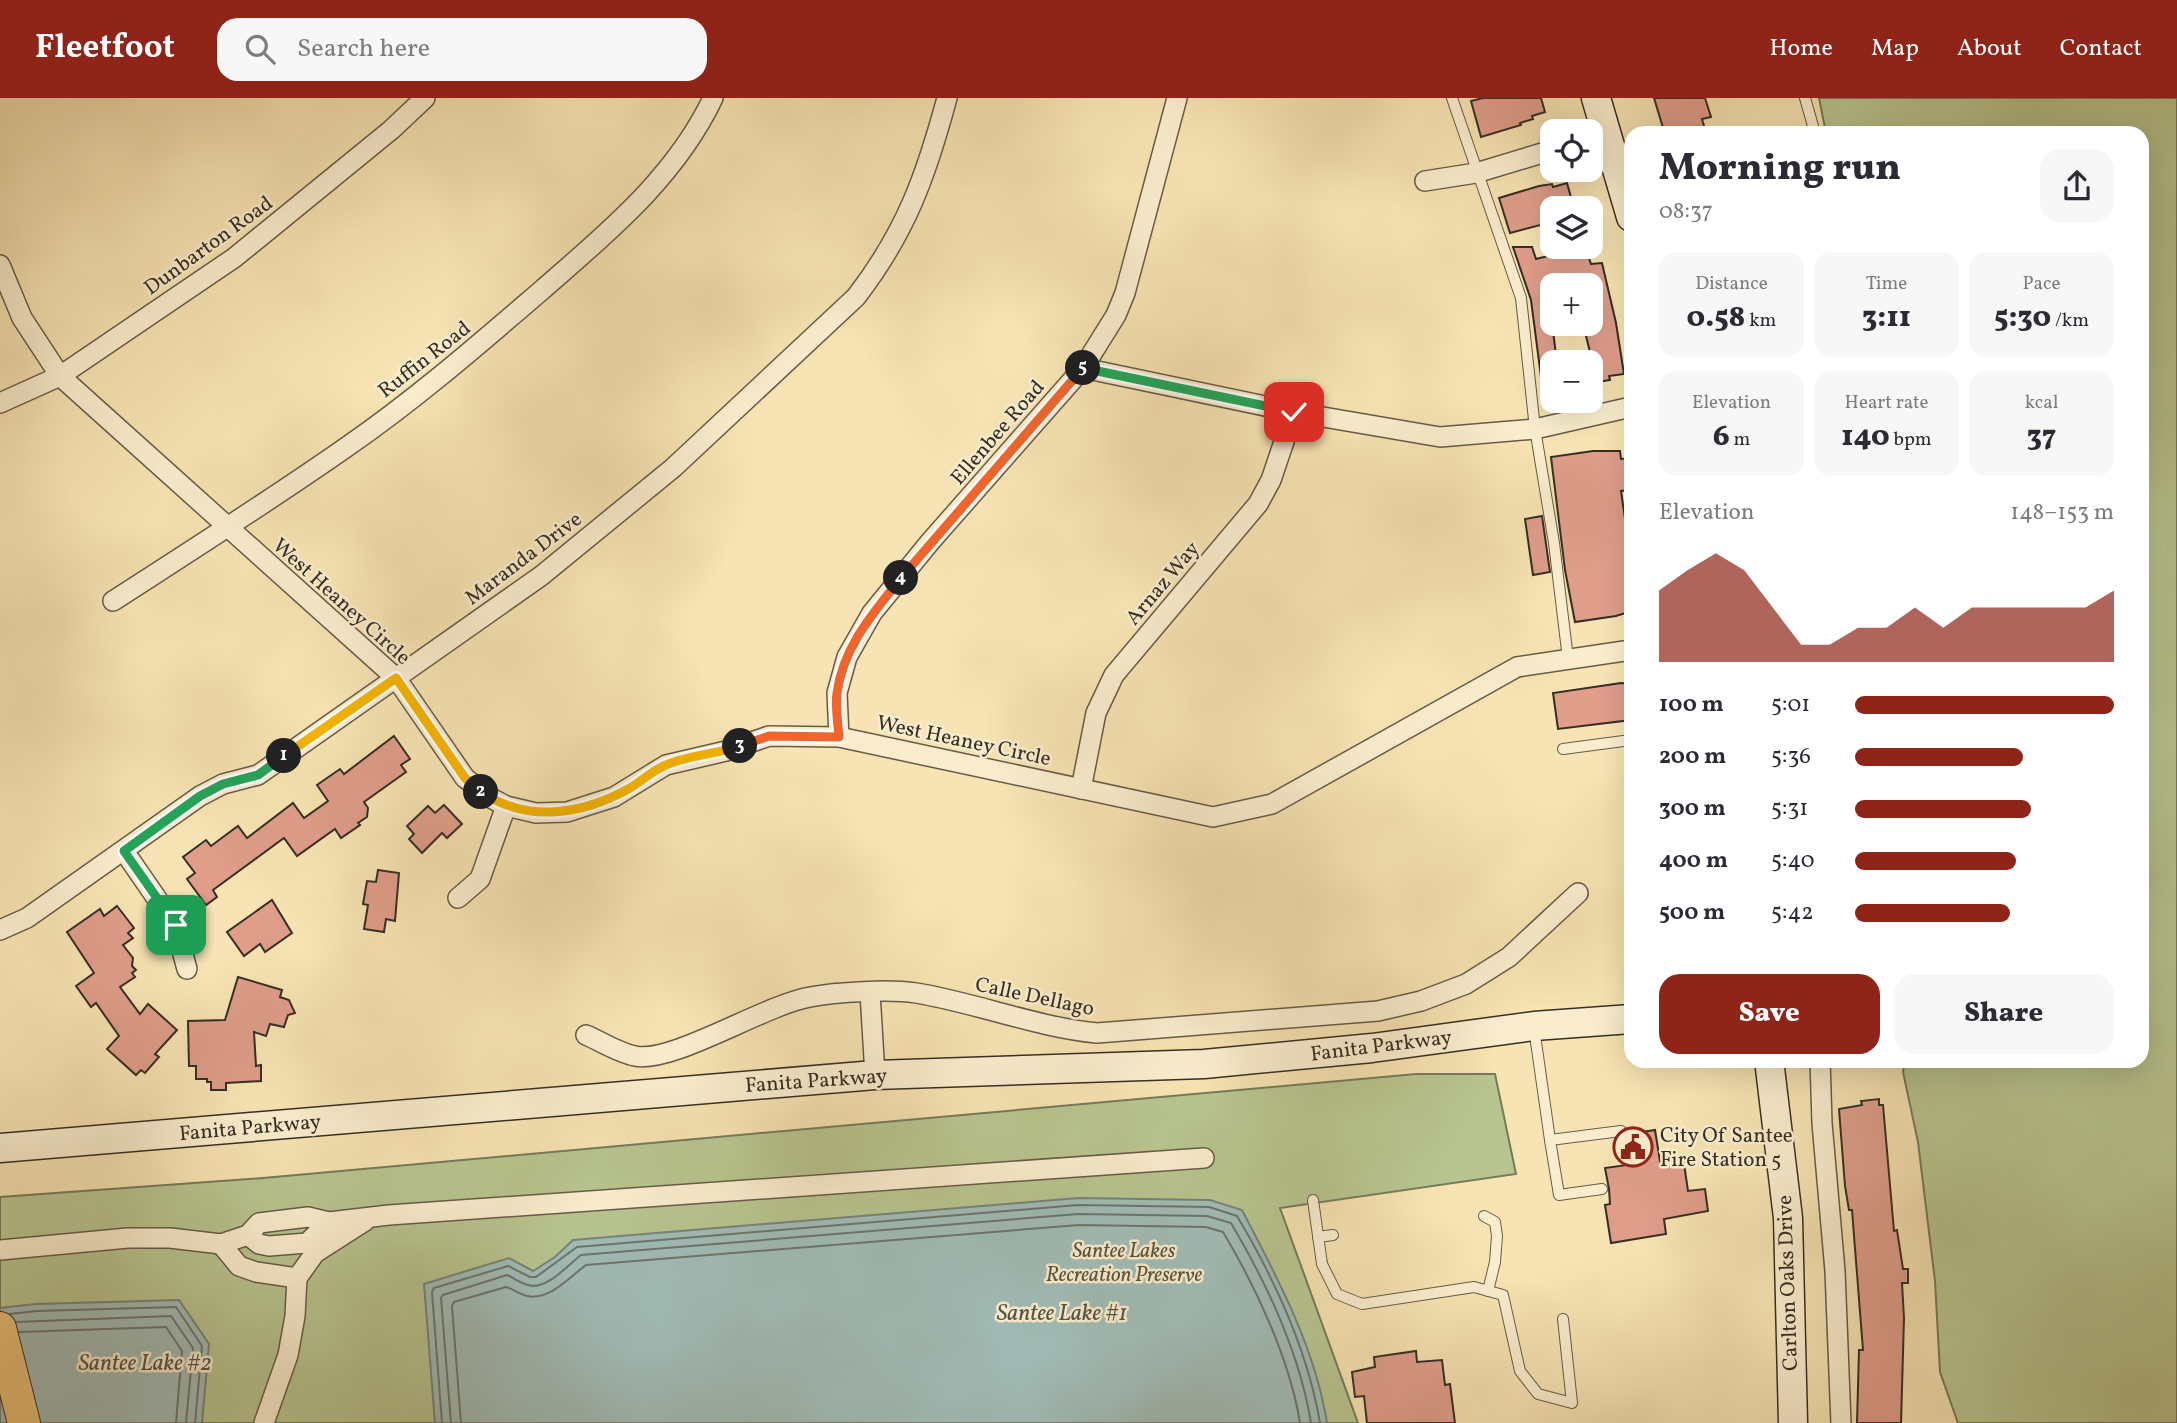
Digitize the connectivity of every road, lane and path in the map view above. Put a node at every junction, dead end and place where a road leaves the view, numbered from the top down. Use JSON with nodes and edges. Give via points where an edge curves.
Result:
{"nodes":[{"id":1,"x":425,"y":98,"type":"edge"},
{"id":2,"x":713,"y":98,"type":"edge"},
{"id":3,"x":947,"y":98,"type":"edge"},
{"id":4,"x":1177,"y":98,"type":"edge"},
{"id":5,"x":1452,"y":98,"type":"edge"},
{"id":6,"x":1596,"y":98,"type":"edge"},
{"id":7,"x":1805,"y":98,"type":"edge"},
{"id":8,"x":1597,"y":119,"type":"edge"},
{"id":9,"x":1813,"y":126,"type":"edge"},
{"id":10,"x":1603,"y":149,"type":"edge"},
{"id":11,"x":1540,"y":154,"type":"edge"},
{"id":12,"x":1476,"y":173,"type":"junction"},
{"id":13,"x":1425,"y":181,"type":"dead end"},
{"id":14,"x":1624,"y":200,"type":"edge"},
{"id":15,"x":0,"y":265,"type":"edge"},
{"id":16,"x":1083,"y":368,"type":"junction"},
{"id":17,"x":60,"y":376,"type":"junction"},
{"id":18,"x":0,"y":403,"type":"edge"},
{"id":19,"x":1624,"y":409,"type":"edge"},
{"id":20,"x":1294,"y":412,"type":"junction"},
{"id":21,"x":1535,"y":429,"type":"junction"},
{"id":22,"x":228,"y":527,"type":"junction"},
{"id":23,"x":113,"y":601,"type":"dead end"},
{"id":24,"x":1624,"y":651,"type":"edge"},
{"id":25,"x":1568,"y":659,"type":"junction"},
{"id":26,"x":396,"y":678,"type":"junction"},
{"id":27,"x":839,"y":737,"type":"junction"},
{"id":28,"x":1624,"y":741,"type":"edge"},
{"id":29,"x":1563,"y":749,"type":"dead end"},
{"id":30,"x":1081,"y":789,"type":"junction"},
{"id":31,"x":506,"y":806,"type":"junction"},
{"id":32,"x":124,"y":851,"type":"junction"},
{"id":33,"x":1578,"y":893,"type":"dead end"},
{"id":34,"x":458,"y":898,"type":"dead end"},
{"id":35,"x":0,"y":930,"type":"edge"},
{"id":36,"x":187,"y":969,"type":"dead end"},
{"id":37,"x":870,"y":993,"type":"junction"},
{"id":38,"x":1624,"y":1020,"type":"edge"},
{"id":39,"x":1534,"y":1027,"type":"junction"},
{"id":40,"x":586,"y":1035,"type":"dead end"},
{"id":41,"x":1770,"y":1068,"type":"edge"},
{"id":42,"x":1820,"y":1068,"type":"edge"},
{"id":43,"x":875,"y":1075,"type":"junction"},
{"id":44,"x":1621,"y":1130,"type":"dead end"},
{"id":45,"x":1550,"y":1140,"type":"junction"},
{"id":46,"x":0,"y":1148,"type":"edge"},
{"id":47,"x":1204,"y":1158,"type":"dead end"},
{"id":48,"x":1602,"y":1189,"type":"dead end"},
{"id":49,"x":1312,"y":1200,"type":"dead end"},
{"id":50,"x":1484,"y":1216,"type":"dead end"},
{"id":51,"x":372,"y":1217,"type":"junction"},
{"id":52,"x":1333,"y":1235,"type":"dead end"},
{"id":53,"x":1318,"y":1237,"type":"junction"},
{"id":54,"x":221,"y":1244,"type":"junction"},
{"id":55,"x":0,"y":1250,"type":"edge"},
{"id":56,"x":298,"y":1278,"type":"junction"},
{"id":57,"x":1488,"y":1291,"type":"junction"},
{"id":58,"x":1563,"y":1319,"type":"dead end"},
{"id":59,"x":0,"y":1328,"type":"edge"},
{"id":60,"x":24,"y":1423,"type":"edge"},
{"id":61,"x":264,"y":1423,"type":"edge"},
{"id":62,"x":1793,"y":1423,"type":"edge"},
{"id":63,"x":1840,"y":1423,"type":"edge"}],
"edges":[{"from":1,"to":17,"type":"street","name":"Dunbarton Road","via":[[234,258]]},
{"from":2,"to":22,"type":"street","name":"Ruffin Road","via":[[667,172],[587,251],[439,377]]},
{"from":3,"to":26,"type":"street","name":"Maranda Drive","via":[[909,213],[856,297],[673,468],[541,576]]},
{"from":4,"to":16,"type":"street","name":"Ellenbee Road","via":[[1125,293]]},
{"from":5,"to":12,"type":"lane"},
{"from":6,"to":8,"type":"street"},
{"from":7,"to":9,"type":"lane"},
{"from":10,"to":14,"type":"street"},
{"from":11,"to":12,"type":"street"},
{"from":12,"to":13,"type":"street"},
{"from":12,"to":21,"type":"lane","via":[[1521,298]]},
{"from":15,"to":17,"type":"street","name":"West Heaney Circle","via":[[22,318]]},
{"from":16,"to":20,"type":"street"},
{"from":16,"to":27,"type":"street","name":"Ellenbee Road","via":[[872,613],[843,669],[837,693]]},
{"from":17,"to":18,"type":"street","name":"Dunbarton Road"},
{"from":17,"to":22,"type":"street","name":"West Heaney Circle"},
{"from":19,"to":21,"type":"street"},
{"from":20,"to":21,"type":"street","via":[[1440,437]]},
{"from":20,"to":30,"type":"street","name":"Arnaz Way","via":[[1258,504],[1114,675],[1096,713]]},
{"from":21,"to":25,"type":"lane"},
{"from":22,"to":23,"type":"street","name":"Ruffin Road"},
{"from":22,"to":26,"type":"street","name":"West Heaney Circle"},
{"from":24,"to":25,"type":"street","name":"West Heaney Circle"},
{"from":25,"to":30,"type":"street","name":"West Heaney Circle","via":[[1517,667],[1272,804],[1213,817]]},
{"from":26,"to":31,"type":"street","name":"West Heaney Circle","via":[[465,778]]},
{"from":26,"to":32,"type":"street","name":"Maranda Drive","via":[[258,775],[200,796]]},
{"from":27,"to":30,"type":"street","name":"West Heaney Circle"},
{"from":27,"to":31,"type":"street","name":"West Heaney Circle","via":[[769,736],[666,765],[614,797],[567,812],[536,813]]},
{"from":28,"to":29,"type":"lane"},
{"from":31,"to":34,"type":"street","via":[[480,879]]},
{"from":32,"to":35,"type":"street","name":"Maranda Drive","via":[[27,918]]},
{"from":32,"to":36,"type":"street","via":[[176,925]]},
{"from":33,"to":37,"type":"street","name":"Calle Dellago","via":[[1488,971],[1443,994],[1378,1011],[1097,1033],[914,993]]},
{"from":37,"to":40,"type":"street","name":"Calle Dellago","via":[[810,997],[765,1010],[668,1054],[636,1057]]},
{"from":37,"to":43,"type":"street"},
{"from":38,"to":39,"type":"street","name":"Fanita Parkway"},
{"from":39,"to":43,"type":"street","name":"Fanita Parkway","via":[[1204,1064]]},
{"from":39,"to":45,"type":"lane"},
{"from":41,"to":62,"type":"street","name":"Carlton Oaks Drive","via":[[1788,1218]]},
{"from":42,"to":63,"type":"street"},
{"from":43,"to":46,"type":"street","name":"Fanita Parkway"},
{"from":44,"to":45,"type":"lane"},
{"from":45,"to":48,"type":"lane","via":[[1559,1195]]},
{"from":47,"to":51,"type":"street"},
{"from":49,"to":53,"type":"lane"},
{"from":50,"to":57,"type":"lane","via":[[1495,1223],[1497,1237]]},
{"from":51,"to":54,"type":"street","via":[[259,1223],[248,1235]]},
{"from":51,"to":56,"type":"street","via":[[315,1253]]},
{"from":52,"to":53,"type":"lane"},
{"from":53,"to":57,"type":"lane","via":[[1322,1264],[1337,1294],[1362,1304],[1474,1287]]},
{"from":54,"to":55,"type":"street","via":[[128,1238]]},
{"from":54,"to":56,"type":"street","via":[[240,1266]]},
{"from":56,"to":61,"type":"street","via":[[288,1355]]},
{"from":57,"to":58,"type":"lane","via":[[1503,1295],[1520,1371],[1538,1394],[1572,1403]]},
{"from":59,"to":60,"type":"main road"}]}
